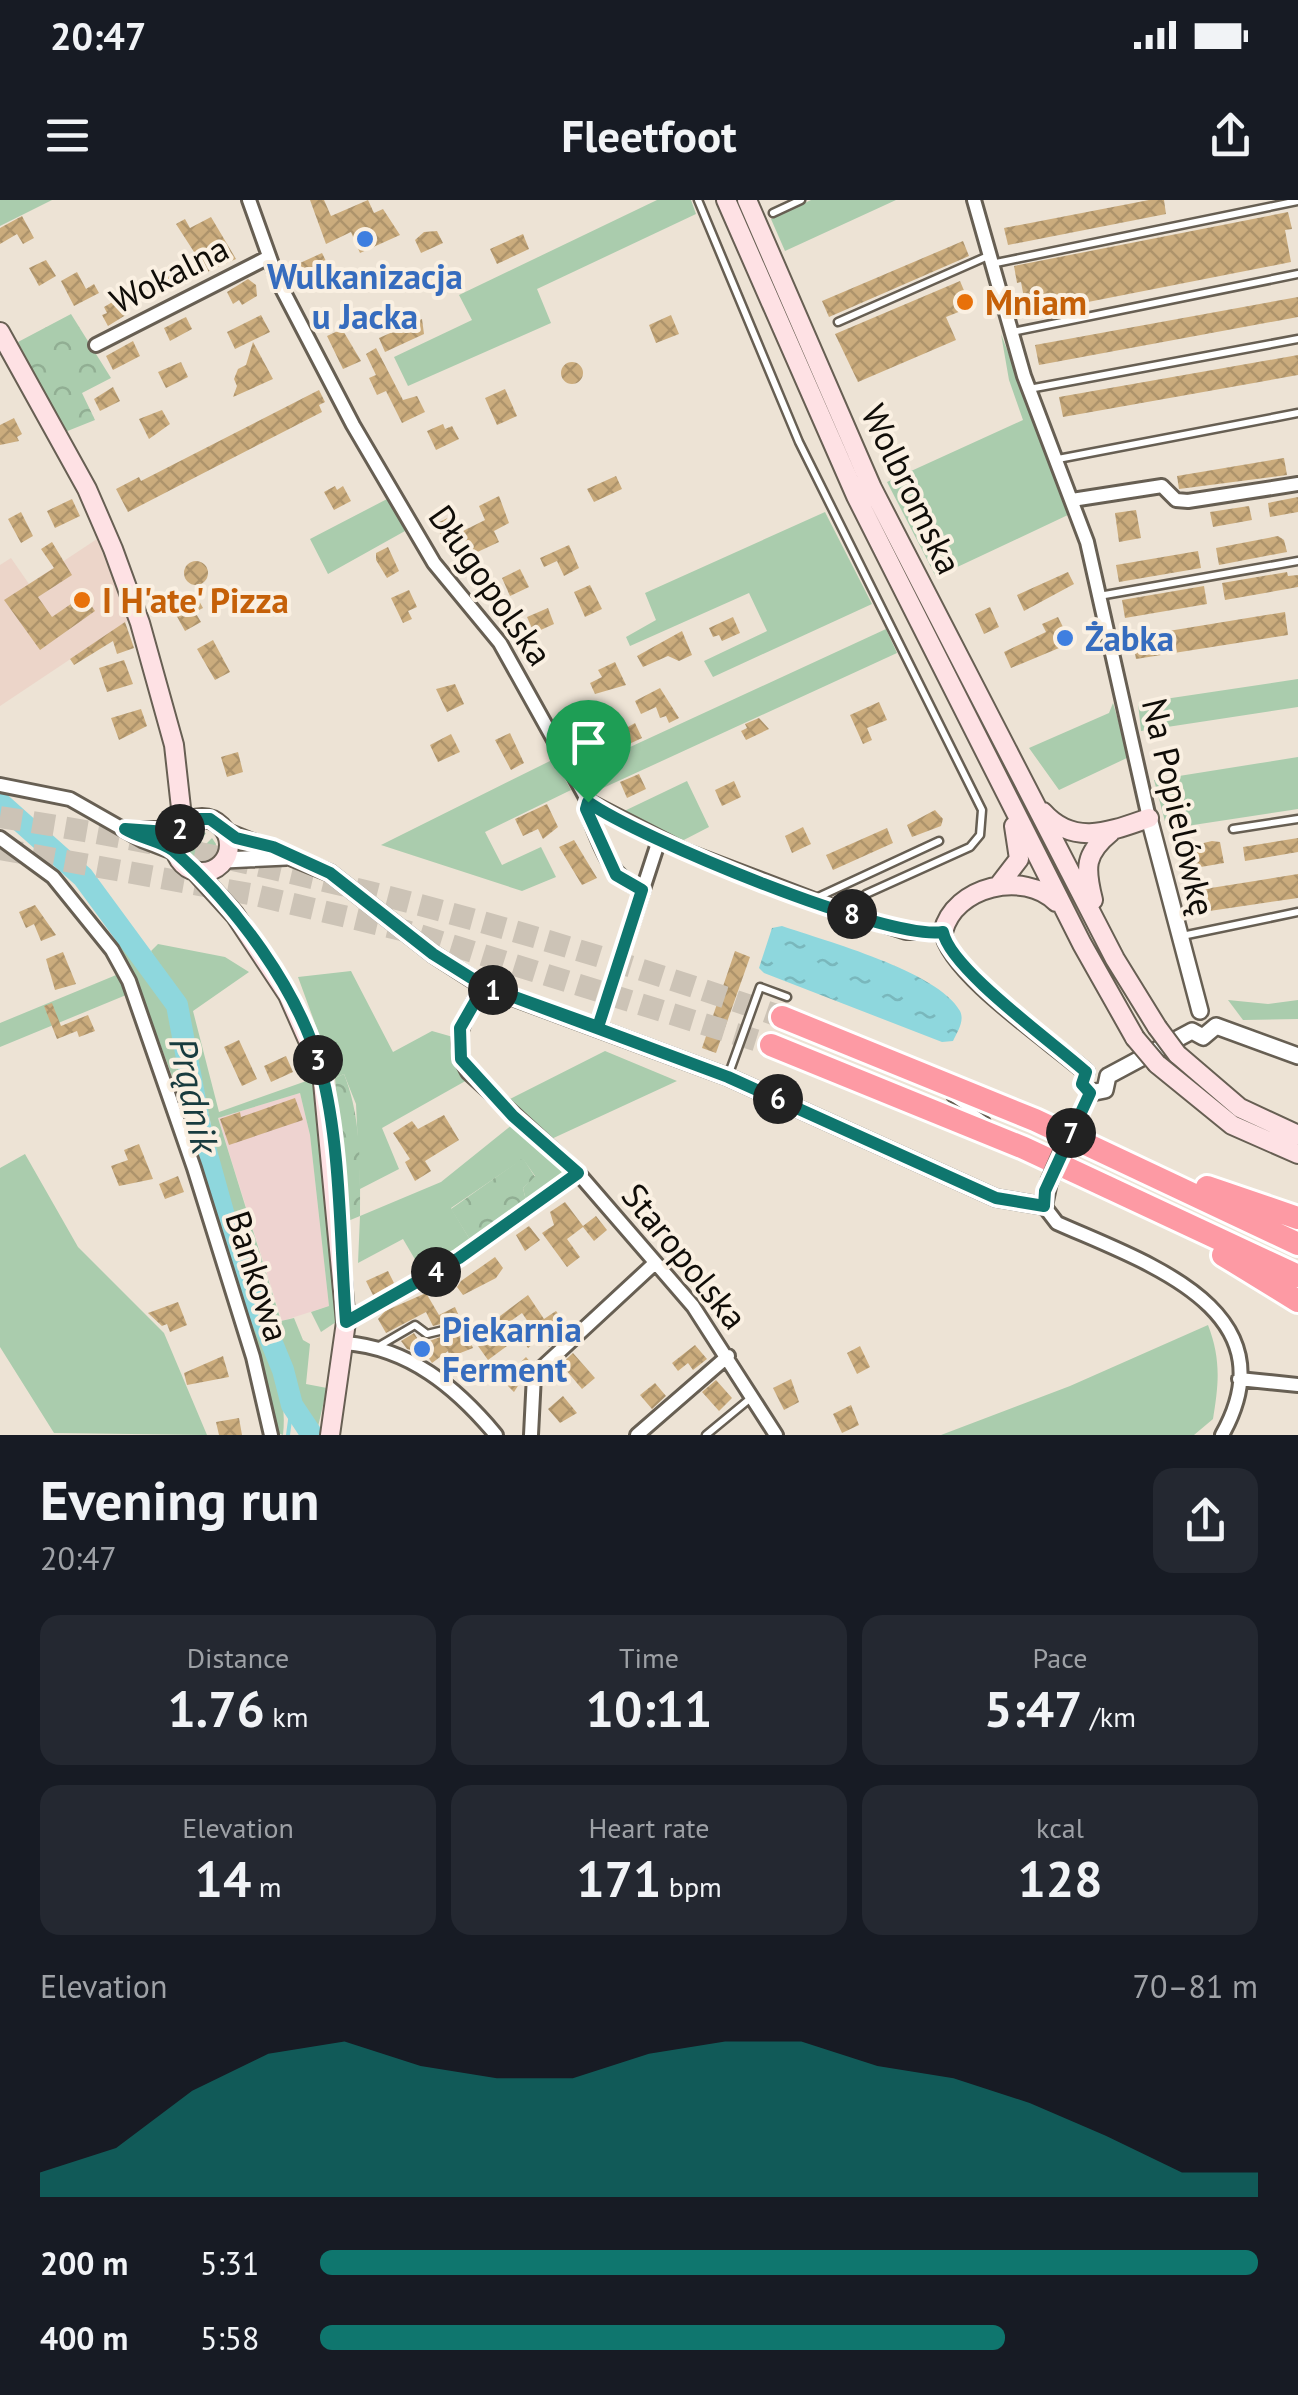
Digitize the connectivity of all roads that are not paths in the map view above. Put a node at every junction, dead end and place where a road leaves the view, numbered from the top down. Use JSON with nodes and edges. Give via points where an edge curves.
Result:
{"nodes":[{"id":1,"x":250,"y":200,"type":"edge"},
{"id":2,"x":698,"y":200,"type":"edge"},
{"id":3,"x":726,"y":200,"type":"edge"},
{"id":4,"x":748,"y":200,"type":"edge"},
{"id":5,"x":801,"y":200,"type":"edge"},
{"id":6,"x":974,"y":200,"type":"edge"},
{"id":7,"x":1298,"y":201,"type":"edge"},
{"id":8,"x":774,"y":213,"type":"dead end"},
{"id":9,"x":269,"y":257,"type":"junction"},
{"id":10,"x":990,"y":260,"type":"junction"},
{"id":11,"x":1298,"y":274,"type":"edge"},
{"id":12,"x":838,"y":322,"type":"dead end"},
{"id":13,"x":0,"y":332,"type":"edge"},
{"id":14,"x":1010,"y":332,"type":"junction"},
{"id":15,"x":1298,"y":339,"type":"edge"},
{"id":16,"x":96,"y":345,"type":"dead end"},
{"id":17,"x":1028,"y":389,"type":"junction"},
{"id":18,"x":1298,"y":413,"type":"edge"},
{"id":19,"x":1058,"y":459,"type":"junction"},
{"id":20,"x":1298,"y":484,"type":"edge"},
{"id":21,"x":1072,"y":500,"type":"junction"},
{"id":22,"x":1298,"y":561,"type":"edge"},
{"id":23,"x":1099,"y":596,"type":"junction"},
{"id":24,"x":179,"y":768,"type":"junction"},
{"id":25,"x":1000,"y":783,"type":"junction"},
{"id":26,"x":0,"y":785,"type":"edge"},
{"id":27,"x":1033,"y":800,"type":"junction"},
{"id":28,"x":588,"y":802,"type":"junction"},
{"id":29,"x":1149,"y":818,"type":"junction"},
{"id":30,"x":1298,"y":818,"type":"edge"},
{"id":31,"x":208,"y":819,"type":"junction"},
{"id":32,"x":182,"y":827,"type":"junction"},
{"id":33,"x":125,"y":829,"type":"junction"},
{"id":34,"x":1234,"y":829,"type":"dead end"},
{"id":35,"x":225,"y":831,"type":"junction"},
{"id":36,"x":1111,"y":832,"type":"junction"},
{"id":37,"x":0,"y":838,"type":"edge"},
{"id":38,"x":659,"y":840,"type":"junction"},
{"id":39,"x":939,"y":841,"type":"dead end"},
{"id":40,"x":176,"y":853,"type":"junction"},
{"id":41,"x":296,"y":857,"type":"junction"},
{"id":42,"x":224,"y":862,"type":"junction"},
{"id":43,"x":196,"y":872,"type":"junction"},
{"id":44,"x":999,"y":885,"type":"junction"},
{"id":45,"x":642,"y":890,"type":"junction"},
{"id":46,"x":812,"y":900,"type":"junction"},
{"id":47,"x":1298,"y":912,"type":"edge"},
{"id":48,"x":235,"y":914,"type":"junction"},
{"id":49,"x":850,"y":914,"type":"junction"},
{"id":50,"x":1067,"y":914,"type":"junction"},
{"id":51,"x":1098,"y":926,"type":"junction"},
{"id":52,"x":943,"y":932,"type":"junction"},
{"id":53,"x":1178,"y":936,"type":"junction"},
{"id":54,"x":484,"y":986,"type":"junction"},
{"id":55,"x":784,"y":1007,"type":"joint"},
{"id":56,"x":1200,"y":1011,"type":"junction"},
{"id":57,"x":1216,"y":1026,"type":"junction"},
{"id":58,"x":598,"y":1027,"type":"junction"},
{"id":59,"x":1192,"y":1031,"type":"junction"},
{"id":60,"x":771,"y":1045,"type":"tunnel mouth"},
{"id":61,"x":1298,"y":1056,"type":"edge"},
{"id":62,"x":907,"y":1066,"type":"junction"},
{"id":63,"x":1086,"y":1072,"type":"junction"},
{"id":64,"x":1108,"y":1076,"type":"junction"},
{"id":65,"x":728,"y":1077,"type":"junction"},
{"id":66,"x":1090,"y":1093,"type":"junction"},
{"id":67,"x":897,"y":1094,"type":"junction"},
{"id":68,"x":966,"y":1107,"type":"junction"},
{"id":69,"x":1035,"y":1120,"type":"junction"},
{"id":70,"x":1298,"y":1135,"type":"edge"},
{"id":71,"x":1024,"y":1148,"type":"junction"},
{"id":72,"x":1100,"y":1151,"type":"junction"},
{"id":73,"x":1298,"y":1154,"type":"edge"},
{"id":74,"x":578,"y":1173,"type":"junction"},
{"id":75,"x":1044,"y":1206,"type":"junction"},
{"id":76,"x":1154,"y":1208,"type":"junction"},
{"id":77,"x":1298,"y":1218,"type":"edge"},
{"id":78,"x":1298,"y":1244,"type":"edge"},
{"id":79,"x":655,"y":1263,"type":"junction"},
{"id":80,"x":1298,"y":1276,"type":"edge"},
{"id":81,"x":1298,"y":1301,"type":"edge"},
{"id":82,"x":346,"y":1322,"type":"junction"},
{"id":83,"x":448,"y":1329,"type":"dead end"},
{"id":84,"x":346,"y":1343,"type":"junction"},
{"id":85,"x":380,"y":1346,"type":"junction"},
{"id":86,"x":728,"y":1356,"type":"junction"},
{"id":87,"x":1238,"y":1379,"type":"junction"},
{"id":88,"x":1298,"y":1385,"type":"edge"},
{"id":89,"x":753,"y":1396,"type":"junction"},
{"id":90,"x":330,"y":1433,"type":"edge"},
{"id":91,"x":271,"y":1435,"type":"edge"},
{"id":92,"x":496,"y":1435,"type":"edge"},
{"id":93,"x":531,"y":1435,"type":"edge"},
{"id":94,"x":638,"y":1435,"type":"edge"},
{"id":95,"x":706,"y":1435,"type":"edge"},
{"id":96,"x":776,"y":1435,"type":"edge"},
{"id":97,"x":1222,"y":1435,"type":"edge"}],
"edges":[{"from":1,"to":9,"type":"street","name":"Długopolska"},
{"from":2,"to":49,"type":"lane","via":[[799,442],[982,810],[980,835],[970,847],[866,894]]},
{"from":3,"to":25,"type":"main road","name":"Wolbromska","via":[[856,496]]},
{"from":4,"to":27,"type":"main road","name":"Wolbromska","via":[[872,488]]},
{"from":5,"to":8,"type":"lane"},
{"from":6,"to":10,"type":"street","name":"Na Popielówkę"},
{"from":7,"to":10,"type":"lane"},
{"from":9,"to":16,"type":"street","name":"Wokalna"},
{"from":9,"to":28,"type":"street","name":"Długopolska","via":[[304,334],[407,517],[500,643]]},
{"from":10,"to":12,"type":"lane"},
{"from":10,"to":14,"type":"street","name":"Na Popielówkę"},
{"from":11,"to":14,"type":"lane"},
{"from":13,"to":24,"type":"main road","via":[[87,488],[113,549]]},
{"from":14,"to":17,"type":"street","name":"Na Popielówkę"},
{"from":15,"to":17,"type":"lane"},
{"from":17,"to":19,"type":"street","name":"Na Popielówkę"},
{"from":18,"to":19,"type":"lane"},
{"from":19,"to":21,"type":"street","name":"Na Popielówkę"},
{"from":20,"to":21,"type":"street","via":[[1188,501],[1176,500],[1162,486]]},
{"from":21,"to":23,"type":"street","name":"Na Popielówkę"},
{"from":22,"to":23,"type":"lane"},
{"from":23,"to":29,"type":"street","name":"Na Popielówkę"},
{"from":24,"to":31,"type":"main road"},
{"from":24,"to":32,"type":"main road"},
{"from":25,"to":44,"type":"main road","via":[[1020,851]]},
{"from":25,"to":50,"type":"main road"},
{"from":26,"to":33,"type":"street","via":[[55,794]]},
{"from":27,"to":36,"type":"main road","via":[[1073,833]]},
{"from":27,"to":51,"type":"main road","name":"Wolbromska"},
{"from":28,"to":38,"type":"street"},
{"from":28,"to":45,"type":"street","via":[[614,872]]},
{"from":29,"to":36,"type":"main road"},
{"from":29,"to":53,"type":"street","name":"Na Popielówkę"},
{"from":30,"to":34,"type":"lane"},
{"from":31,"to":32,"type":"main road"},
{"from":31,"to":35,"type":"main road"},
{"from":32,"to":33,"type":"street"},
{"from":32,"to":40,"type":"main road"},
{"from":33,"to":40,"type":"street"},
{"from":35,"to":41,"type":"street"},
{"from":35,"to":42,"type":"main road"},
{"from":36,"to":51,"type":"main road","via":[[1086,861]]},
{"from":37,"to":91,"type":"street","name":"Bankowa","via":[[52,876],[129,981],[194,1168]]},
{"from":38,"to":45,"type":"street"},
{"from":38,"to":46,"type":"street"},
{"from":39,"to":46,"type":"lane"},
{"from":40,"to":43,"type":"main road"},
{"from":41,"to":42,"type":"street"},
{"from":41,"to":54,"type":"street","via":[[342,881]]},
{"from":42,"to":43,"type":"main road"},
{"from":42,"to":48,"type":"main road"},
{"from":43,"to":48,"type":"main road"},
{"from":44,"to":50,"type":"main road","via":[[1038,887]]},
{"from":44,"to":52,"type":"main road","via":[[956,908]]},
{"from":45,"to":58,"type":"street"},
{"from":46,"to":49,"type":"street"},
{"from":47,"to":53,"type":"lane"},
{"from":48,"to":82,"type":"main road","via":[[296,1008],[322,1072]]},
{"from":49,"to":52,"type":"street","via":[[906,932]]},
{"from":50,"to":73,"type":"main road","bridge":true,"via":[[1157,1064],[1232,1125]]},
{"from":51,"to":70,"type":"main road","name":"Wolbromska","bridge":true,"via":[[1177,1054],[1240,1108]]},
{"from":52,"to":63,"type":"street","via":[[967,971]]},
{"from":53,"to":56,"type":"street","name":"Na Popielówkę"},
{"from":54,"to":58,"type":"street"},
{"from":54,"to":74,"type":"street","name":"Staropolska","via":[[460,1028],[461,1059]]},
{"from":55,"to":62,"type":"highway"},
{"from":55,"to":65,"type":"lane","via":[[760,988]]},
{"from":56,"to":57,"type":"street","via":[[1212,1015]]},
{"from":56,"to":59,"type":"street","via":[[1191,1019]]},
{"from":57,"to":59,"type":"street","via":[[1204,1036]]},
{"from":57,"to":61,"type":"street"},
{"from":58,"to":65,"type":"street"},
{"from":59,"to":64,"type":"street"},
{"from":60,"to":67,"type":"highway"},
{"from":62,"to":68,"type":"lane"},
{"from":62,"to":69,"type":"highway"},
{"from":63,"to":64,"type":"street","via":[[1098,1068]]},
{"from":63,"to":66,"type":"street","via":[[1082,1084]]},
{"from":64,"to":66,"type":"street","via":[[1105,1090]]},
{"from":65,"to":75,"type":"street","via":[[996,1198]]},
{"from":66,"to":75,"type":"street","bridge":true},
{"from":67,"to":68,"type":"lane"},
{"from":67,"to":71,"type":"highway"},
{"from":68,"to":69,"type":"lane"},
{"from":68,"to":71,"type":"lane"},
{"from":69,"to":72,"type":"highway"},
{"from":71,"to":76,"type":"highway"},
{"from":72,"to":77,"type":"highway"},
{"from":72,"to":78,"type":"highway"},
{"from":74,"to":79,"type":"street","name":"Staropolska"},
{"from":74,"to":82,"type":"street","via":[[459,1258]]},
{"from":75,"to":87,"type":"street","via":[[1057,1223],[1176,1277],[1206,1299],[1229,1331]]},
{"from":76,"to":80,"type":"highway"},
{"from":76,"to":81,"type":"highway"},
{"from":79,"to":86,"type":"street","name":"Staropolska"},
{"from":79,"to":93,"type":"street","via":[[534,1375]]},
{"from":82,"to":84,"type":"main road"},
{"from":83,"to":85,"type":"lane","via":[[427,1334],[414,1325]]},
{"from":84,"to":85,"type":"street"},
{"from":84,"to":90,"type":"main road"},
{"from":85,"to":92,"type":"street","via":[[453,1388]]},
{"from":86,"to":89,"type":"street","name":"Staropolska"},
{"from":86,"to":94,"type":"street"},
{"from":87,"to":88,"type":"street"},
{"from":87,"to":97,"type":"street"},
{"from":89,"to":95,"type":"lane"},
{"from":89,"to":96,"type":"street","name":"Staropolska"}]}
